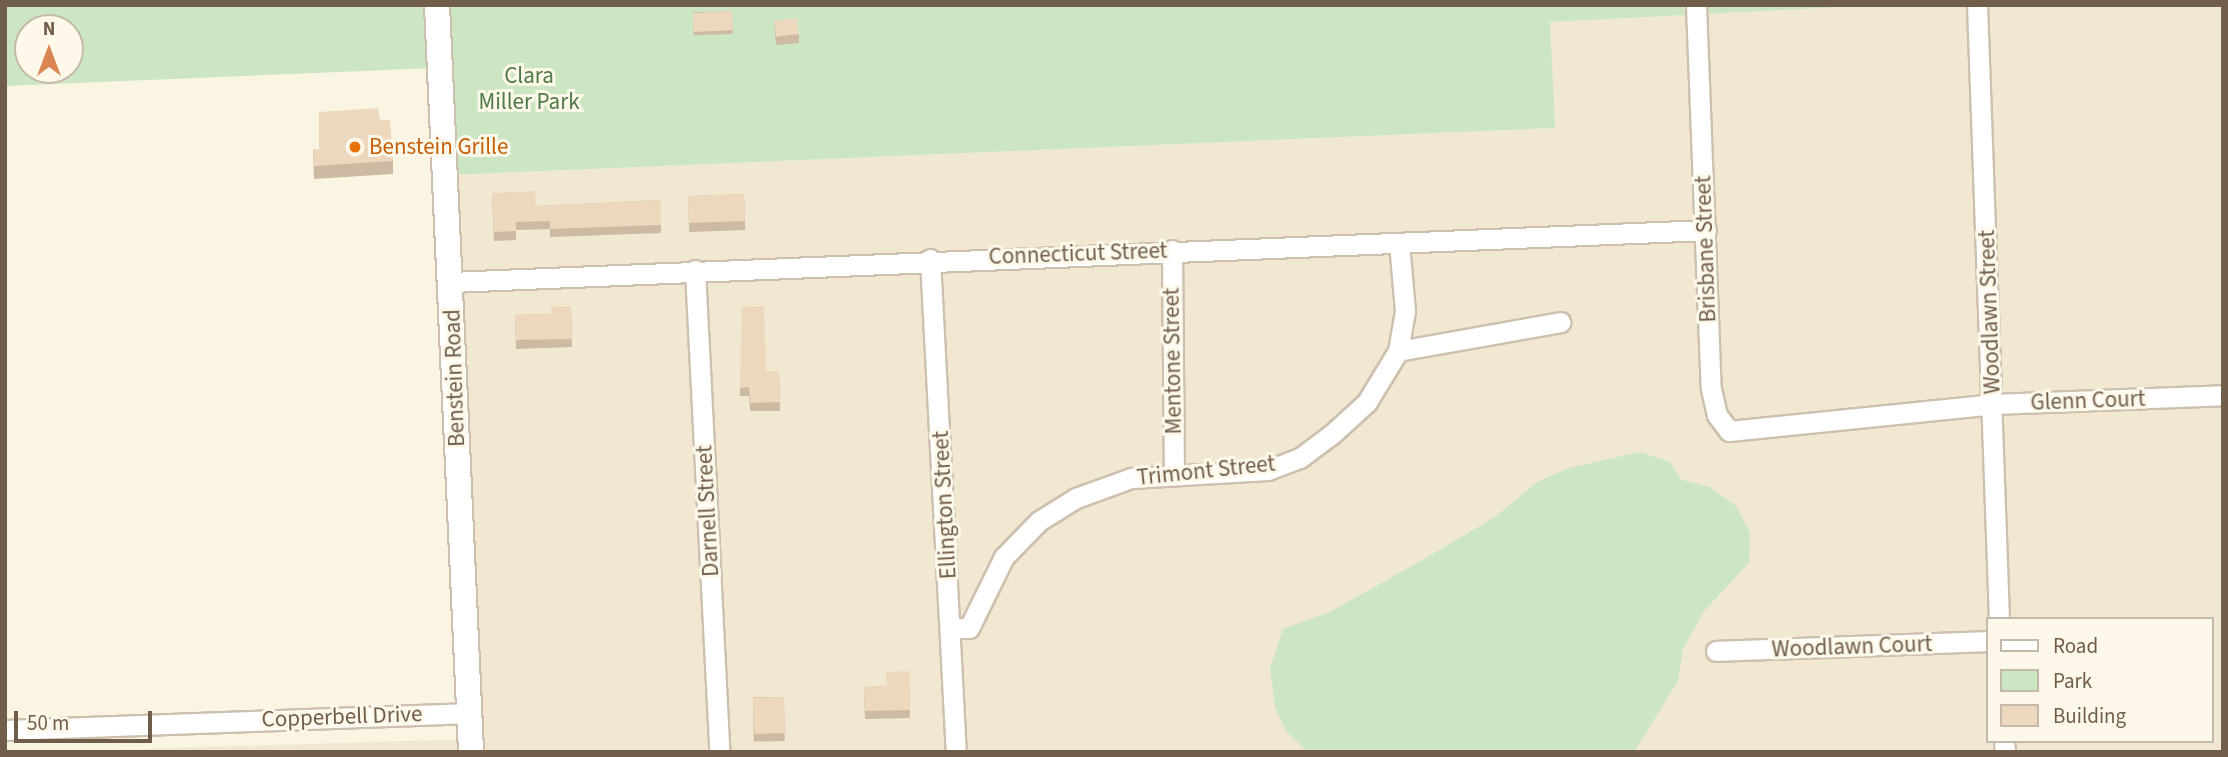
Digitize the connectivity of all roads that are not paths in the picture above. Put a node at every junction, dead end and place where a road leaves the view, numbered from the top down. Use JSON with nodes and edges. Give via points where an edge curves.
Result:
{"nodes":[{"id":1,"x":437,"y":5,"type":"edge"},
{"id":2,"x":1696,"y":5,"type":"edge"},
{"id":3,"x":1977,"y":5,"type":"edge"},
{"id":4,"x":1706,"y":230,"type":"junction"},
{"id":5,"x":1398,"y":243,"type":"junction"},
{"id":6,"x":1172,"y":250,"type":"junction"},
{"id":7,"x":930,"y":260,"type":"junction"},
{"id":8,"x":695,"y":270,"type":"junction"},
{"id":9,"x":451,"y":282,"type":"junction"},
{"id":10,"x":1560,"y":322,"type":"dead end"},
{"id":11,"x":1398,"y":351,"type":"junction"},
{"id":12,"x":2223,"y":396,"type":"edge"},
{"id":13,"x":1993,"y":404,"type":"junction"},
{"id":14,"x":1786,"y":424,"type":"joint"},
{"id":15,"x":1174,"y":472,"type":"junction"},
{"id":16,"x":1999,"y":617,"type":"edge"},
{"id":17,"x":951,"y":628,"type":"junction"},
{"id":18,"x":1986,"y":641,"type":"edge"},
{"id":19,"x":1716,"y":651,"type":"dead end"},
{"id":20,"x":469,"y":712,"type":"junction"},
{"id":21,"x":5,"y":730,"type":"edge"},
{"id":22,"x":471,"y":752,"type":"edge"},
{"id":23,"x":719,"y":752,"type":"edge"},
{"id":24,"x":954,"y":752,"type":"edge"}],
"edges":[{"from":1,"to":9,"type":"street","name":"Benstein Road"},
{"from":2,"to":4,"type":"street","name":"Brisbane Street"},
{"from":3,"to":13,"type":"street","name":"Woodlawn Street"},
{"from":4,"to":5,"type":"street","name":"Connecticut Street"},
{"from":4,"to":14,"type":"street","name":"Brisbane Street","via":[[1717,415],[1729,431]]},
{"from":5,"to":6,"type":"street","name":"Connecticut Street"},
{"from":5,"to":11,"type":"street","name":"Trimont Street","via":[[1405,311]]},
{"from":6,"to":7,"type":"street","name":"Connecticut Street"},
{"from":6,"to":15,"type":"street","name":"Mentone Street"},
{"from":7,"to":8,"type":"street","name":"Connecticut Street"},
{"from":7,"to":17,"type":"street","name":"Ellington Street"},
{"from":8,"to":9,"type":"street","name":"Connecticut Street"},
{"from":8,"to":23,"type":"street","name":"Darnell Street"},
{"from":9,"to":20,"type":"street","name":"Benstein Road"},
{"from":10,"to":11,"type":"street"},
{"from":11,"to":15,"type":"street","name":"Trimont Street","via":[[1367,402],[1300,458],[1268,470]]},
{"from":12,"to":13,"type":"street","name":"Glenn Court"},
{"from":13,"to":14,"type":"street","name":"Glenn Court"},
{"from":13,"to":16,"type":"street","name":"Woodlawn Street"},
{"from":15,"to":17,"type":"street","name":"Trimont Street","via":[[1103,487],[1039,521],[1004,558],[969,628]]},
{"from":17,"to":24,"type":"street","name":"Ellington Street"},
{"from":18,"to":19,"type":"street","name":"Woodlawn Court"},
{"from":20,"to":21,"type":"street","name":"Copperbell Drive"},
{"from":20,"to":22,"type":"street","name":"Benstein Road"}]}
